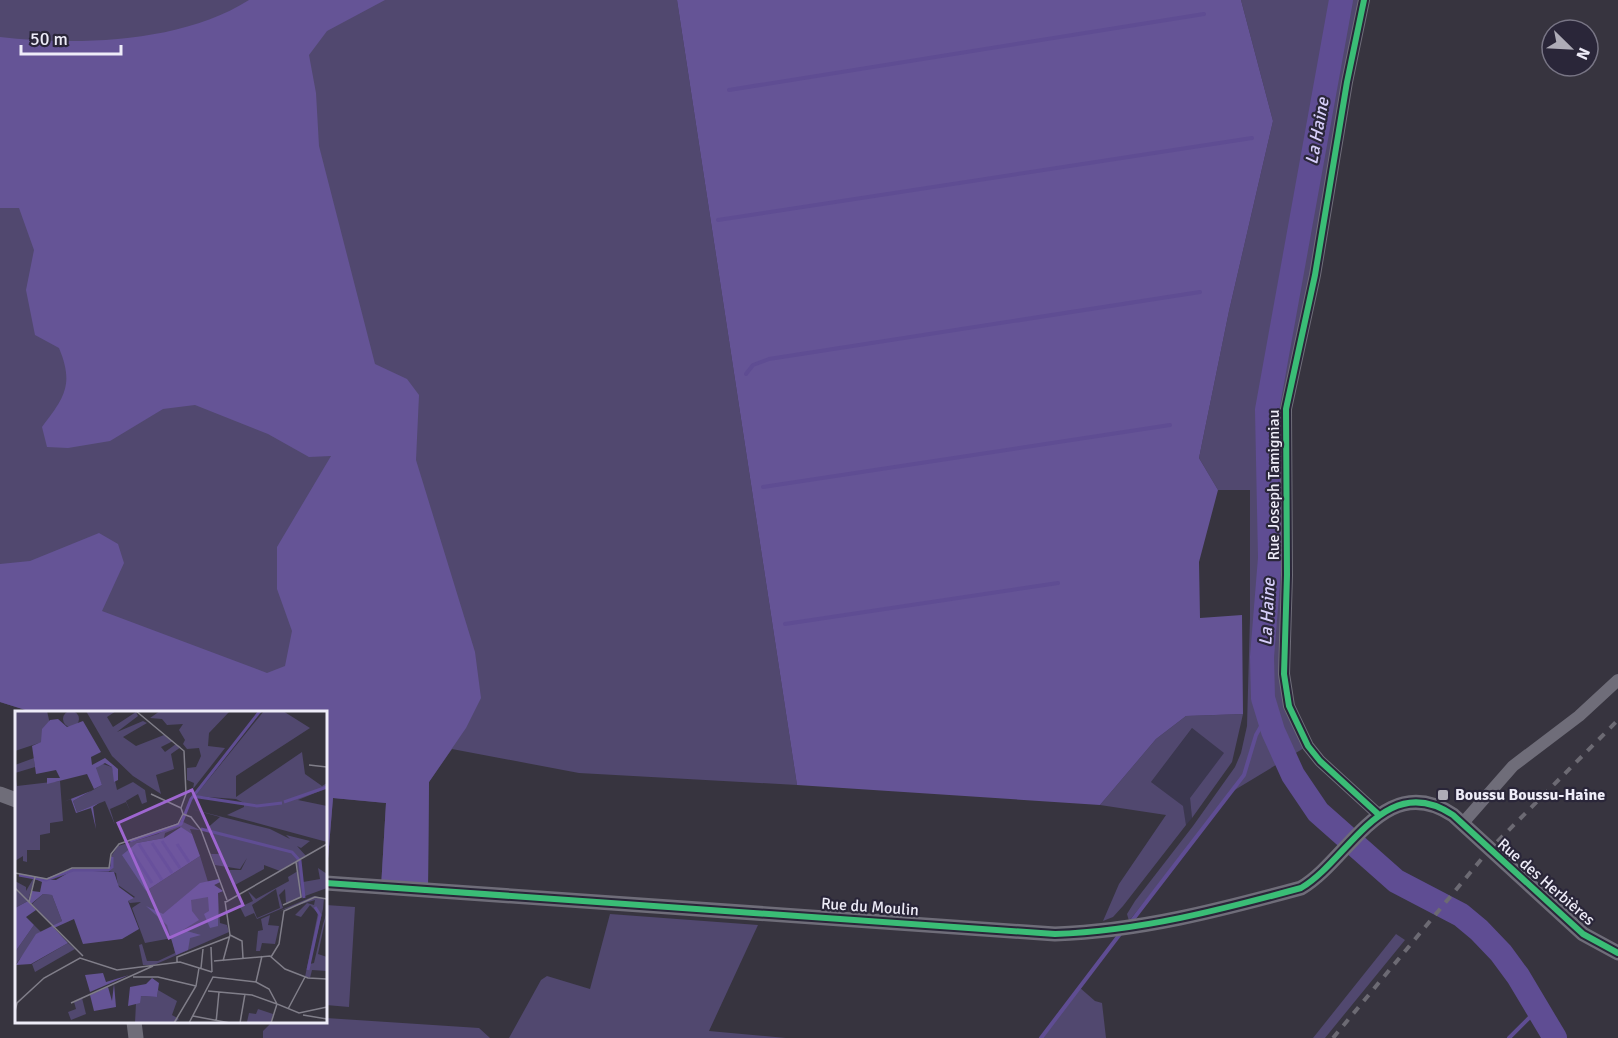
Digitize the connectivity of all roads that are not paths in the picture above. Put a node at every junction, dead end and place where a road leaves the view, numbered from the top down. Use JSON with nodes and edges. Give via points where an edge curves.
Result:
{"nodes":[{"id":1,"x":1364,"y":0,"type":"edge"},
{"id":2,"x":1618,"y":680,"type":"edge"},
{"id":3,"x":0,"y":795,"type":"edge"},
{"id":4,"x":15,"y":800,"type":"edge"},
{"id":5,"x":1378,"y":814,"type":"junction"},
{"id":6,"x":1462,"y":824,"type":"junction"},
{"id":7,"x":327,"y":883,"type":"edge"},
{"id":8,"x":1618,"y":952,"type":"edge"},
{"id":9,"x":134,"y":1023,"type":"edge"},
{"id":10,"x":136,"y":1038,"type":"edge"}],
"edges":[{"from":1,"to":5,"type":"street","name":"Rue Joseph Tamigniau","via":[[1315,275],[1286,409],[1284,674],[1289,706],[1308,746]]},
{"from":2,"to":6,"type":"street","via":[[1579,716],[1513,766]]},
{"from":3,"to":4,"type":"street"},
{"from":5,"to":6,"type":"street","via":[[1399,806],[1426,803],[1443,808]]},
{"from":5,"to":7,"type":"street","name":"Rue du Moulin","via":[[1315,880],[1301,888],[1197,916],[1111,931],[1055,934]]},
{"from":6,"to":8,"type":"street","name":"Rue des Herbières","via":[[1583,934]]},
{"from":9,"to":10,"type":"street"}]}
